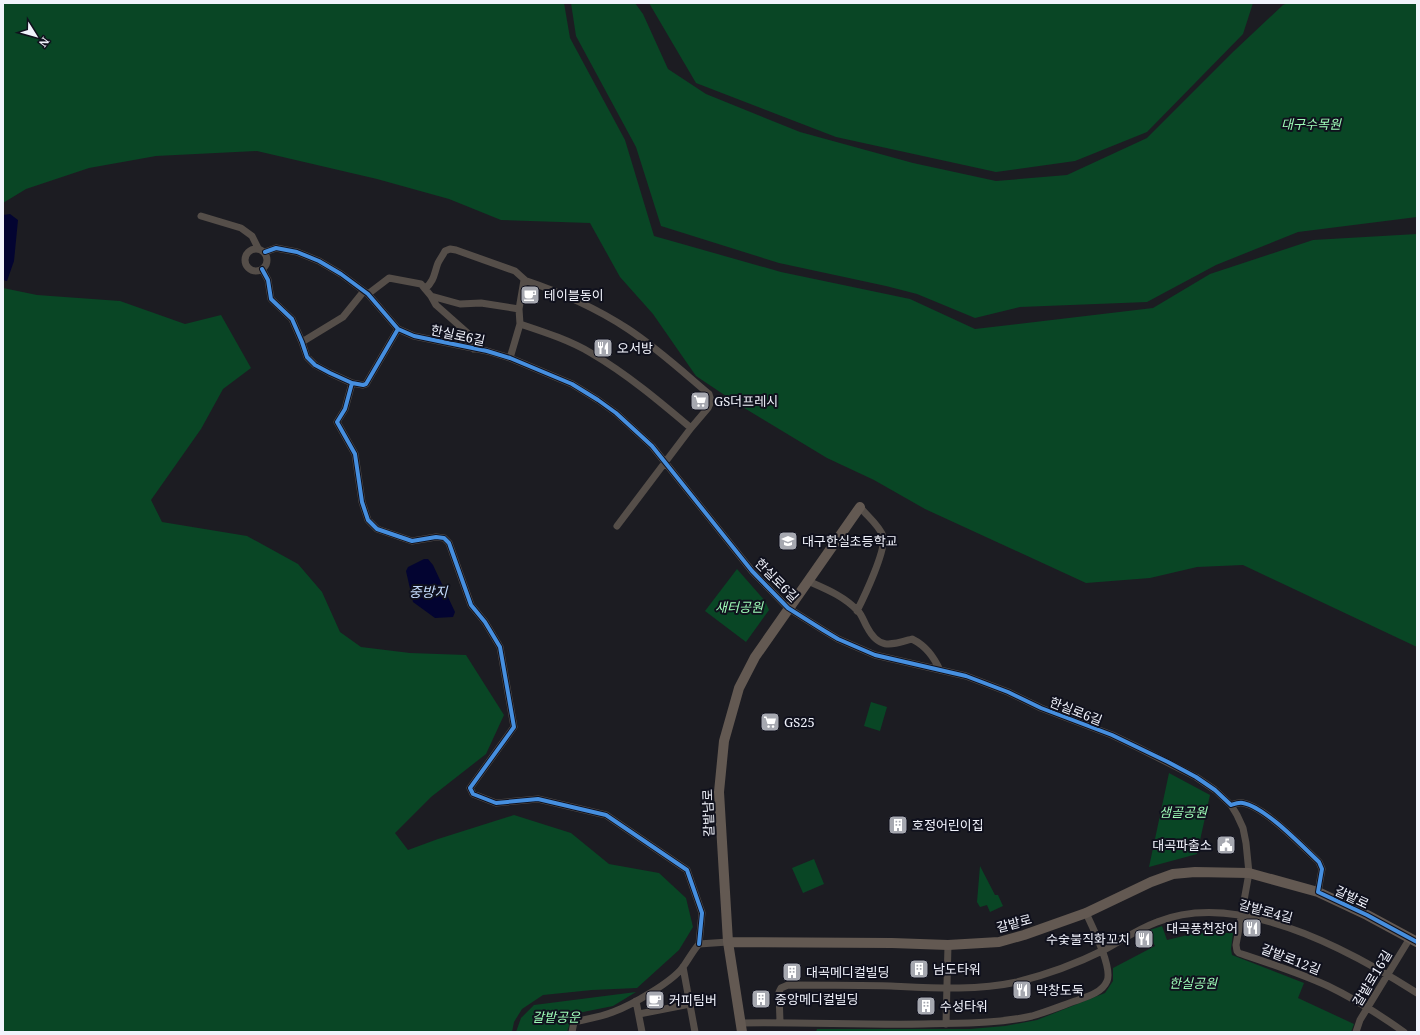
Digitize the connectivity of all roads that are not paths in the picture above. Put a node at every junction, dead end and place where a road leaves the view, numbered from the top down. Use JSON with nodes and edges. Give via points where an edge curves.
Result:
{"nodes":[{"id":1,"x":201,"y":216,"type":"dead end"},
{"id":2,"x":261,"y":250,"type":"junction"},
{"id":3,"x":262,"y":269,"type":"junction"},
{"id":4,"x":525,"y":280,"type":"junction"},
{"id":5,"x":425,"y":289,"type":"junction"},
{"id":6,"x":366,"y":292,"type":"junction"},
{"id":7,"x":431,"y":296,"type":"junction"},
{"id":8,"x":519,"y":309,"type":"junction"},
{"id":9,"x":520,"y":324,"type":"junction"},
{"id":10,"x":398,"y":329,"type":"junction"},
{"id":11,"x":302,"y":342,"type":"junction"},
{"id":12,"x":474,"y":349,"type":"junction"},
{"id":13,"x":510,"y":358,"type":"junction"},
{"id":14,"x":352,"y":383,"type":"junction"},
{"id":15,"x":691,"y":428,"type":"junction"},
{"id":16,"x":666,"y":462,"type":"junction"},
{"id":17,"x":860,"y":507,"type":"joint"},
{"id":18,"x":617,"y":526,"type":"dead end"},
{"id":19,"x":808,"y":581,"type":"junction"},
{"id":20,"x":788,"y":608,"type":"junction"},
{"id":21,"x":858,"y":611,"type":"junction"},
{"id":22,"x":886,"y":644,"type":"junction"},
{"id":23,"x":885,"y":657,"type":"junction"},
{"id":24,"x":940,"y":670,"type":"junction"},
{"id":25,"x":1231,"y":805,"type":"junction"},
{"id":26,"x":1249,"y":873,"type":"junction"},
{"id":27,"x":1318,"y":892,"type":"junction"},
{"id":28,"x":1086,"y":913,"type":"junction"},
{"id":29,"x":1240,"y":916,"type":"junction"},
{"id":30,"x":1414,"y":940,"type":"edge"},
{"id":31,"x":728,"y":942,"type":"junction"},
{"id":32,"x":699,"y":944,"type":"junction"},
{"id":33,"x":948,"y":945,"type":"junction"},
{"id":34,"x":1102,"y":951,"type":"junction"},
{"id":35,"x":683,"y":967,"type":"junction"},
{"id":36,"x":1388,"y":974,"type":"junction"},
{"id":37,"x":947,"y":988,"type":"junction"},
{"id":38,"x":1417,"y":993,"type":"edge"},
{"id":39,"x":636,"y":1001,"type":"junction"},
{"id":40,"x":690,"y":1004,"type":"junction"},
{"id":41,"x":1368,"y":1007,"type":"junction"},
{"id":42,"x":639,"y":1014,"type":"junction"},
{"id":43,"x":780,"y":1022,"type":"junction"},
{"id":44,"x":946,"y":1024,"type":"junction"},
{"id":45,"x":741,"y":1027,"type":"edge"},
{"id":46,"x":572,"y":1032,"type":"edge"},
{"id":47,"x":642,"y":1032,"type":"edge"},
{"id":48,"x":695,"y":1032,"type":"edge"},
{"id":49,"x":1356,"y":1032,"type":"edge"},
{"id":50,"x":1404,"y":1032,"type":"edge"}],
"edges":[{"from":1,"to":2,"type":"street","via":[[240,228],[252,236]]},
{"from":2,"to":3,"type":"street","via":[[268,259]]},
{"from":2,"to":3,"type":"street","via":[[251,249],[246,255],[245,262],[252,270]]},
{"from":2,"to":6,"type":"street","name":"한실로6길","via":[[276,248],[297,252],[319,261]]},
{"from":3,"to":11,"type":"street","via":[[268,280],[271,299],[292,319]]},
{"from":4,"to":5,"type":"street","via":[[515,271],[450,249],[445,251],[436,273]]},
{"from":4,"to":8,"type":"street"},
{"from":4,"to":15,"type":"street","via":[[578,302],[629,330],[709,394],[711,401],[708,408]]},
{"from":5,"to":6,"type":"street","via":[[421,284],[389,278]]},
{"from":5,"to":7,"type":"street"},
{"from":6,"to":10,"type":"street","name":"한실로6길"},
{"from":6,"to":11,"type":"street","via":[[343,317]]},
{"from":7,"to":8,"type":"street","via":[[460,304],[481,303]]},
{"from":7,"to":12,"type":"street","via":[[436,304],[471,336]]},
{"from":8,"to":9,"type":"street"},
{"from":9,"to":13,"type":"street"},
{"from":9,"to":15,"type":"street","via":[[589,352],[639,386]]},
{"from":10,"to":12,"type":"street","name":"한실로6길","via":[[414,336]]},
{"from":10,"to":14,"type":"street","via":[[366,384]]},
{"from":11,"to":14,"type":"street","via":[[307,357],[315,365]]},
{"from":12,"to":13,"type":"street","name":"한실로6길"},
{"from":13,"to":16,"type":"street","name":"한실로6길","via":[[572,384],[616,412]]},
{"from":14,"to":32,"type":"street","via":[[345,409],[337,422],[355,454],[362,502],[368,520],[377,530],[412,541],[444,538],[449,543],[471,605],[500,646],[514,727],[470,788],[473,794],[496,803],[538,799],[606,815],[687,870],[702,914]]},
{"from":15,"to":16,"type":"street"},
{"from":16,"to":18,"type":"street"},
{"from":16,"to":20,"type":"street","name":"한실로6길","via":[[752,570]]},
{"from":17,"to":19,"type":"main road","name":"갈밭남로"},
{"from":17,"to":21,"type":"street","via":[[879,529],[883,537],[883,547]]},
{"from":19,"to":20,"type":"main road","name":"갈밭남로"},
{"from":19,"to":21,"type":"street","via":[[843,597]]},
{"from":20,"to":23,"type":"street","name":"한실로6길","via":[[838,639]]},
{"from":20,"to":31,"type":"main road","name":"갈밭남로","via":[[755,657],[739,688],[724,741],[719,792]]},
{"from":21,"to":22,"type":"street","via":[[876,640]]},
{"from":22,"to":23,"type":"street"},
{"from":22,"to":24,"type":"street","via":[[912,639],[922,644],[934,656]]},
{"from":23,"to":24,"type":"street","name":"한실로6길"},
{"from":24,"to":25,"type":"street","name":"한실로6길","via":[[966,676],[1119,738],[1196,777]]},
{"from":25,"to":26,"type":"street","name":"한실로6길","via":[[1245,835]]},
{"from":25,"to":27,"type":"street","name":"갈밭로","via":[[1242,803],[1257,808],[1319,862],[1322,869]]},
{"from":26,"to":27,"type":"main road","name":"갈밭로"},
{"from":26,"to":28,"type":"main road","name":"갈밭로","via":[[1173,874]]},
{"from":26,"to":29,"type":"street","name":"갈밭로12길"},
{"from":27,"to":30,"type":"main road","name":"갈밭로"},
{"from":28,"to":33,"type":"main road","name":"갈밭로","via":[[1024,936],[999,942]]},
{"from":28,"to":34,"type":"street"},
{"from":29,"to":34,"type":"street","name":"갈밭로4길","via":[[1223,913],[1173,916],[1140,930]]},
{"from":29,"to":36,"type":"street","name":"갈밭로4길","via":[[1272,923],[1322,941]]},
{"from":29,"to":41,"type":"street","name":"갈밭로12길","via":[[1236,951],[1328,986]]},
{"from":30,"to":36,"type":"street","name":"갈밭로16길"},
{"from":31,"to":32,"type":"street"},
{"from":31,"to":33,"type":"main road","name":"갈밭로"},
{"from":31,"to":45,"type":"main road","name":"갈밭남로"},
{"from":32,"to":35,"type":"street"},
{"from":33,"to":37,"type":"street"},
{"from":34,"to":37,"type":"street","name":"갈밭로4길","via":[[1018,981],[992,986]]},
{"from":34,"to":44,"type":"street","via":[[1109,973],[1107,981],[1101,990],[1084,998],[1030,1016]]},
{"from":35,"to":39,"type":"street","via":[[668,981]]},
{"from":35,"to":40,"type":"street"},
{"from":36,"to":38,"type":"street","name":"갈밭로4길"},
{"from":36,"to":41,"type":"street","name":"갈밭로16길"},
{"from":37,"to":43,"type":"street","name":"갈밭로4길","via":[[788,985],[781,988],[780,992]]},
{"from":37,"to":44,"type":"street"},
{"from":39,"to":42,"type":"street"},
{"from":39,"to":46,"type":"street","via":[[613,1012],[574,1022]]},
{"from":40,"to":42,"type":"street"},
{"from":40,"to":48,"type":"street"},
{"from":41,"to":49,"type":"street","name":"갈밭로16길"},
{"from":41,"to":50,"type":"street","name":"갈밭로12길"},
{"from":42,"to":47,"type":"street"},
{"from":43,"to":44,"type":"street"},
{"from":43,"to":45,"type":"street"}]}
